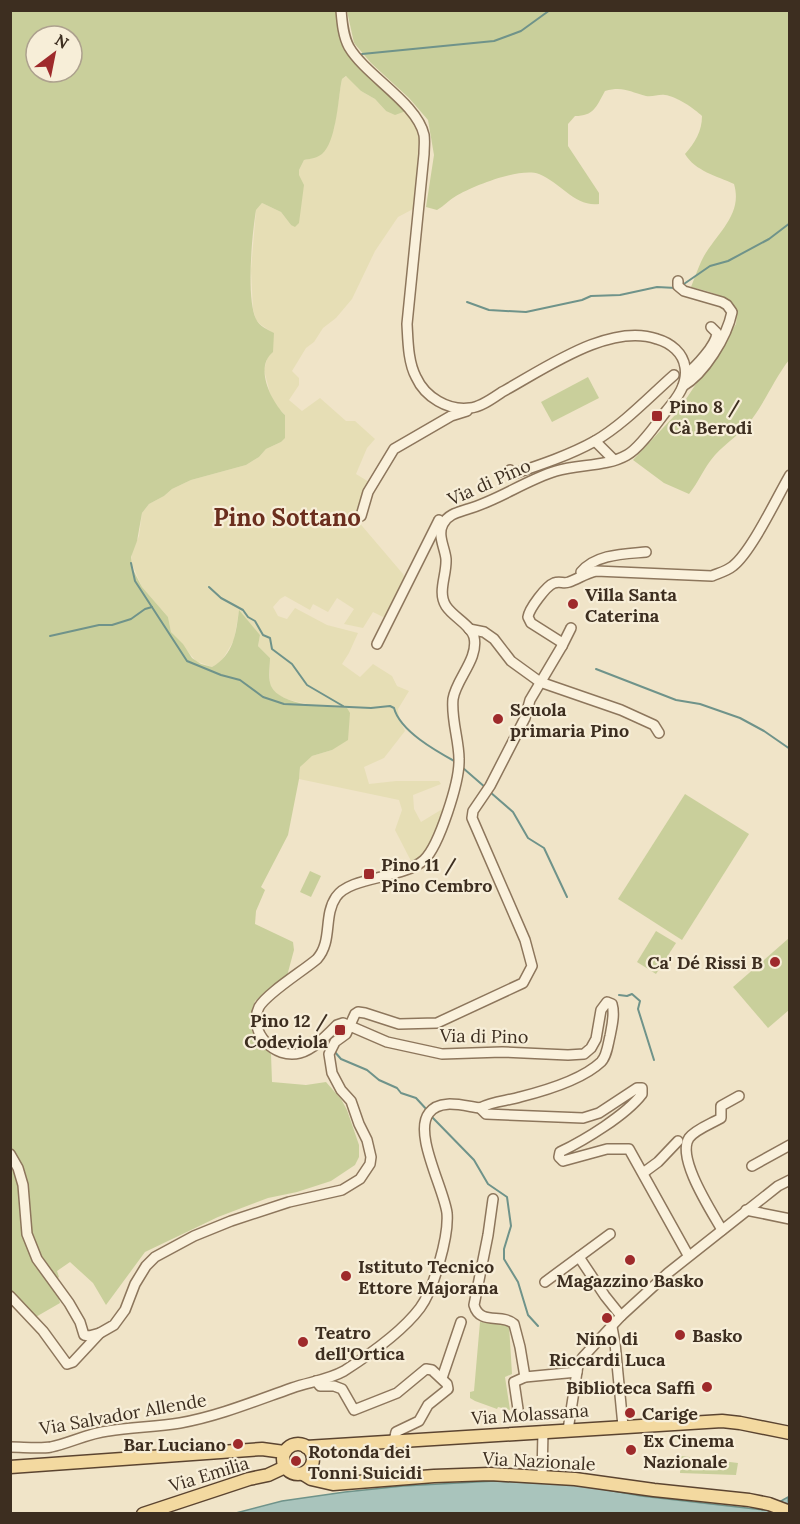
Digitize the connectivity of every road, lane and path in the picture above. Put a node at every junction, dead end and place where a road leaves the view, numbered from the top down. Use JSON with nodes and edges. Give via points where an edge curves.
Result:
{"nodes":[{"id":1,"x":341,"y":10,"type":"edge"},
{"id":2,"x":678,"y":280,"type":"dead end"},
{"id":3,"x":711,"y":327,"type":"dead end"},
{"id":4,"x":686,"y":374,"type":"junction"},
{"id":5,"x":674,"y":375,"type":"dead end"},
{"id":6,"x":683,"y":386,"type":"junction"},
{"id":7,"x":469,"y":409,"type":"junction"},
{"id":8,"x":595,"y":441,"type":"junction"},
{"id":9,"x":614,"y":460,"type":"junction"},
{"id":10,"x":510,"y":470,"type":"dead end"},
{"id":11,"x":789,"y":475,"type":"edge"},
{"id":12,"x":464,"y":510,"type":"junction"},
{"id":13,"x":361,"y":516,"type":"dead end"},
{"id":14,"x":646,"y":552,"type":"dead end"},
{"id":15,"x":579,"y":578,"type":"junction"},
{"id":16,"x":571,"y":628,"type":"dead end"},
{"id":17,"x":469,"y":629,"type":"junction"},
{"id":18,"x":377,"y":644,"type":"dead end"},
{"id":19,"x":562,"y":646,"type":"junction"},
{"id":20,"x":540,"y":682,"type":"junction"},
{"id":21,"x":659,"y":734,"type":"dead end"},
{"id":22,"x":350,"y":1025,"type":"junction"},
{"id":23,"x":739,"y":1096,"type":"dead end"},
{"id":24,"x":480,"y":1108,"type":"junction"},
{"id":25,"x":678,"y":1141,"type":"dead end"},
{"id":26,"x":789,"y":1145,"type":"edge"},
{"id":27,"x":12,"y":1157,"type":"edge"},
{"id":28,"x":752,"y":1166,"type":"dead end"},
{"id":29,"x":643,"y":1173,"type":"junction"},
{"id":30,"x":789,"y":1180,"type":"edge"},
{"id":31,"x":493,"y":1199,"type":"dead end"},
{"id":32,"x":746,"y":1210,"type":"junction"},
{"id":33,"x":789,"y":1219,"type":"edge"},
{"id":34,"x":722,"y":1230,"type":"junction"},
{"id":35,"x":610,"y":1234,"type":"dead end"},
{"id":36,"x":688,"y":1255,"type":"junction"},
{"id":37,"x":579,"y":1257,"type":"junction"},
{"id":38,"x":545,"y":1282,"type":"dead end"},
{"id":39,"x":10,"y":1296,"type":"edge"},
{"id":40,"x":621,"y":1316,"type":"junction"},
{"id":41,"x":461,"y":1322,"type":"dead end"},
{"id":42,"x":612,"y":1327,"type":"junction"},
{"id":43,"x":100,"y":1333,"type":"junction"},
{"id":44,"x":577,"y":1372,"type":"junction"},
{"id":45,"x":525,"y":1377,"type":"junction"},
{"id":46,"x":442,"y":1378,"type":"junction"},
{"id":47,"x":316,"y":1381,"type":"junction"},
{"id":48,"x":518,"y":1409,"type":"dead end"},
{"id":49,"x":623,"y":1426,"type":"junction"},
{"id":50,"x":568,"y":1430,"type":"junction"},
{"id":51,"x":543,"y":1431,"type":"junction"},
{"id":52,"x":789,"y":1433,"type":"edge"},
{"id":53,"x":394,"y":1441,"type":"junction"},
{"id":54,"x":343,"y":1445,"type":"junction"},
{"id":55,"x":10,"y":1447,"type":"edge"},
{"id":56,"x":306,"y":1447,"type":"junction"},
{"id":57,"x":284,"y":1452,"type":"junction"},
{"id":58,"x":10,"y":1467,"type":"edge"},
{"id":59,"x":285,"y":1467,"type":"junction"},
{"id":60,"x":309,"y":1467,"type":"junction"},
{"id":61,"x":542,"y":1477,"type":"junction"},
{"id":62,"x":749,"y":1500,"type":"junction"},
{"id":63,"x":789,"y":1512,"type":"edge"},
{"id":64,"x":143,"y":1514,"type":"edge"},
{"id":65,"x":779,"y":1514,"type":"edge"}],
"edges":[{"from":1,"to":7,"type":"street","via":[[348,46],[411,111],[424,136],[406,324],[416,377],[440,403]]},
{"from":2,"to":6,"type":"street","via":[[684,291],[722,302],[732,312],[714,353],[695,378]]},
{"from":3,"to":4,"type":"street","via":[[717,333],[716,339]]},
{"from":4,"to":6,"type":"street","name":"Via di Pino"},
{"from":4,"to":7,"type":"street","via":[[681,355],[671,345],[660,339],[630,335],[592,343]]},
{"from":5,"to":8,"type":"street"},
{"from":6,"to":9,"type":"street","name":"Via di Pino","via":[[629,454]]},
{"from":7,"to":13,"type":"street","via":[[394,449],[368,492]]},
{"from":8,"to":9,"type":"street"},
{"from":8,"to":10,"type":"street","via":[[513,474]]},
{"from":9,"to":12,"type":"street","name":"Via di Pino","via":[[552,472],[488,503]]},
{"from":11,"to":15,"type":"street","via":[[745,553],[722,572],[711,576],[596,571]]},
{"from":12,"to":17,"type":"street","name":"Via di Pino","via":[[452,514],[442,524],[446,564],[442,592],[447,608]]},
{"from":12,"to":18,"type":"street","via":[[456,507],[440,517]]},
{"from":14,"to":15,"type":"street","via":[[607,557],[585,568]]},
{"from":15,"to":19,"type":"street","via":[[550,585],[529,611],[531,623]]},
{"from":16,"to":19,"type":"street"},
{"from":17,"to":20,"type":"street","via":[[494,639],[512,661]]},
{"from":17,"to":22,"type":"street","via":[[473,650],[453,700],[459,756],[457,778],[434,848],[423,861],[406,870],[349,886],[337,895],[322,952],[266,999],[256,1017],[257,1030],[264,1041],[276,1050],[292,1054],[307,1050],[339,1024]]},
{"from":19,"to":20,"type":"street"},
{"from":20,"to":21,"type":"street","via":[[621,710],[654,725]]},
{"from":20,"to":22,"type":"street","via":[[472,818],[528,950],[532,966],[529,975],[520,986],[436,1023],[399,1024],[361,1012],[355,1014]]},
{"from":22,"to":24,"type":"street","name":"Via di Pino","via":[[387,1042],[442,1054],[584,1054],[596,1039],[602,1007],[607,1002],[612,1004],[612,1029],[600,1062],[561,1084]]},
{"from":22,"to":43,"type":"street","via":[[329,1054],[333,1073],[351,1101],[367,1140],[370,1164],[360,1179],[342,1190],[231,1221],[155,1257],[135,1284],[125,1310],[114,1325]]},
{"from":23,"to":34,"type":"street","via":[[721,1106],[721,1118],[694,1134],[686,1148],[689,1166]]},
{"from":24,"to":29,"type":"street","via":[[486,1114],[583,1118],[599,1113],[640,1088],[643,1092],[636,1101],[606,1125],[560,1152],[559,1157],[565,1161],[607,1149],[629,1149]]},
{"from":24,"to":47,"type":"street","name":"Via Salvador Allende","via":[[439,1105],[426,1119],[424,1128],[445,1199],[447,1229],[423,1305],[404,1326],[343,1371]]},
{"from":25,"to":29,"type":"street"},
{"from":26,"to":28,"type":"street"},
{"from":27,"to":43,"type":"street","via":[[23,1185],[27,1234],[37,1259],[69,1303],[84,1335]]},
{"from":29,"to":36,"type":"street"},
{"from":30,"to":32,"type":"street"},
{"from":31,"to":45,"type":"street","via":[[474,1305],[477,1313],[486,1318],[514,1324]]},
{"from":32,"to":33,"type":"street"},
{"from":32,"to":34,"type":"street"},
{"from":34,"to":36,"type":"street"},
{"from":35,"to":37,"type":"street"},
{"from":36,"to":40,"type":"street"},
{"from":37,"to":38,"type":"street"},
{"from":37,"to":40,"type":"street"},
{"from":39,"to":43,"type":"street","via":[[67,1364]]},
{"from":40,"to":42,"type":"street"},
{"from":41,"to":46,"type":"street"},
{"from":42,"to":44,"type":"street","via":[[583,1357]]},
{"from":42,"to":49,"type":"street"},
{"from":44,"to":45,"type":"street"},
{"from":44,"to":50,"type":"street"},
{"from":45,"to":48,"type":"street","via":[[514,1382]]},
{"from":46,"to":47,"type":"street","via":[[426,1369],[397,1393],[354,1410],[342,1389],[320,1386]]},
{"from":46,"to":53,"type":"street","via":[[448,1389],[428,1405],[417,1422],[396,1432]]},
{"from":47,"to":55,"type":"street","name":"Via Salvador Allende","via":[[232,1410],[182,1422],[105,1431],[49,1447]]},
{"from":49,"to":50,"type":"main road","name":"Via Molassana"},
{"from":49,"to":52,"type":"main road","name":"Via Molassana","via":[[722,1421]]},
{"from":50,"to":51,"type":"main road","name":"Via Molassana"},
{"from":51,"to":53,"type":"main road","name":"Via Molassana"},
{"from":51,"to":61,"type":"street"},
{"from":53,"to":54,"type":"main road","name":"Via Molassana"},
{"from":54,"to":56,"type":"main road","name":"Via Molassana"},
{"from":54,"to":60,"type":"main road","name":"Via Molassana"},
{"from":56,"to":57,"type":"main road","via":[[294,1444]]},
{"from":56,"to":60,"type":"main road","via":[[311,1452]]},
{"from":57,"to":58,"type":"main road","via":[[262,1449]]},
{"from":57,"to":59,"type":"main road"},
{"from":59,"to":60,"type":"main road","via":[[293,1474]]},
{"from":59,"to":64,"type":"main road","name":"Via Emilia"},
{"from":60,"to":61,"type":"main road","name":"Via Nazionale","via":[[326,1483],[490,1474]]},
{"from":61,"to":62,"type":"main road","name":"Via Nazionale"},
{"from":62,"to":63,"type":"main road","name":"Via Nazionale"},
{"from":62,"to":65,"type":"street","name":"Via Nazionale"}]}
